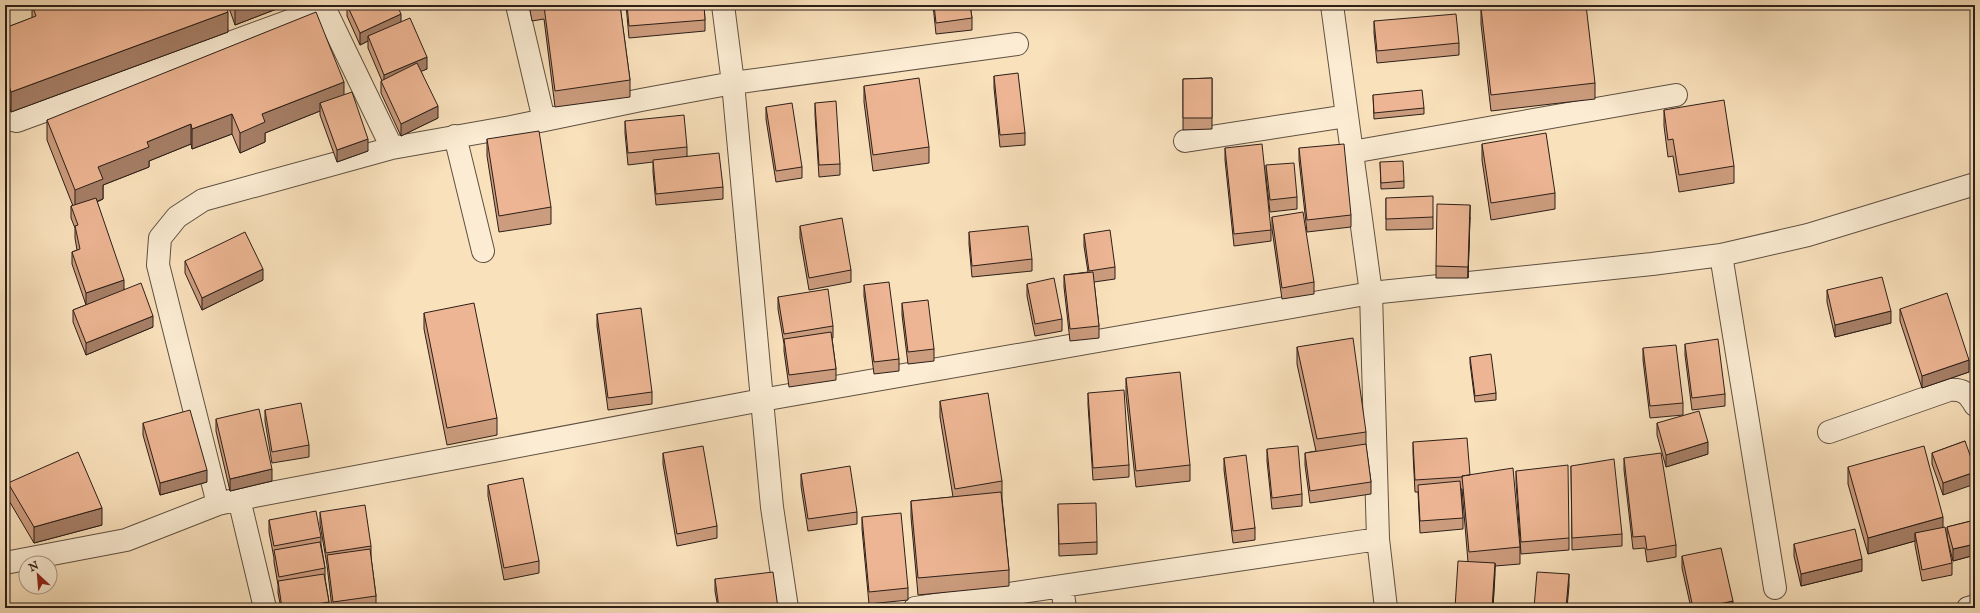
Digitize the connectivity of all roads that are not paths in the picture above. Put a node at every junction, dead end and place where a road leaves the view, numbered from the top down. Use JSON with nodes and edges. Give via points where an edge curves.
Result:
{"nodes":[{"id":1,"x":517,"y":5,"type":"edge"},
{"id":2,"x":723,"y":5,"type":"edge"},
{"id":3,"x":1332,"y":5,"type":"edge"},
{"id":4,"x":324,"y":6,"type":"edge"},
{"id":5,"x":1017,"y":44,"type":"dead end"},
{"id":6,"x":733,"y":83,"type":"junction"},
{"id":7,"x":1676,"y":95,"type":"dead end"},
{"id":8,"x":1347,"y":116,"type":"junction"},
{"id":9,"x":5,"y":118,"type":"edge"},
{"id":10,"x":544,"y":120,"type":"junction"},
{"id":11,"x":455,"y":136,"type":"junction"},
{"id":12,"x":1186,"y":141,"type":"dead end"},
{"id":13,"x":392,"y":148,"type":"junction"},
{"id":14,"x":1352,"y":152,"type":"junction"},
{"id":15,"x":1975,"y":184,"type":"edge"},
{"id":16,"x":483,"y":251,"type":"dead end"},
{"id":17,"x":1721,"y":254,"type":"junction"},
{"id":18,"x":1371,"y":293,"type":"junction"},
{"id":19,"x":762,"y":400,"type":"junction"},
{"id":20,"x":1975,"y":405,"type":"edge"},
{"id":21,"x":1829,"y":432,"type":"dead end"},
{"id":22,"x":228,"y":502,"type":"junction"},
{"id":23,"x":1378,"y":539,"type":"junction"},
{"id":24,"x":5,"y":563,"type":"edge"},
{"id":25,"x":1775,"y":588,"type":"dead end"},
{"id":26,"x":1063,"y":598,"type":"edge"},
{"id":27,"x":265,"y":608,"type":"edge"},
{"id":28,"x":787,"y":608,"type":"edge"},
{"id":29,"x":915,"y":608,"type":"edge"},
{"id":30,"x":1386,"y":608,"type":"edge"}],
"edges":[{"from":1,"to":10,"type":"street"},
{"from":2,"to":6,"type":"street"},
{"from":3,"to":8,"type":"street"},
{"from":4,"to":9,"type":"street","via":[[17,121]]},
{"from":4,"to":13,"type":"street"},
{"from":5,"to":6,"type":"street"},
{"from":6,"to":10,"type":"street"},
{"from":6,"to":19,"type":"street"},
{"from":7,"to":14,"type":"street"},
{"from":8,"to":12,"type":"street"},
{"from":8,"to":14,"type":"street"},
{"from":10,"to":11,"type":"street"},
{"from":11,"to":13,"type":"street"},
{"from":11,"to":16,"type":"street"},
{"from":13,"to":22,"type":"street","via":[[203,200],[178,217],[160,238],[158,265]]},
{"from":14,"to":18,"type":"street"},
{"from":15,"to":17,"type":"street","via":[[1808,235]]},
{"from":17,"to":18,"type":"street","via":[[1652,264]]},
{"from":17,"to":25,"type":"street"},
{"from":18,"to":19,"type":"street"},
{"from":18,"to":23,"type":"street"},
{"from":19,"to":22,"type":"street"},
{"from":19,"to":28,"type":"street","via":[[772,507]]},
{"from":20,"to":21,"type":"street","via":[[1967,393],[1960,389],[1949,390]]},
{"from":22,"to":24,"type":"street","via":[[126,540]]},
{"from":22,"to":27,"type":"street"},
{"from":23,"to":26,"type":"street"},
{"from":23,"to":30,"type":"street"},
{"from":26,"to":29,"type":"street"}]}
